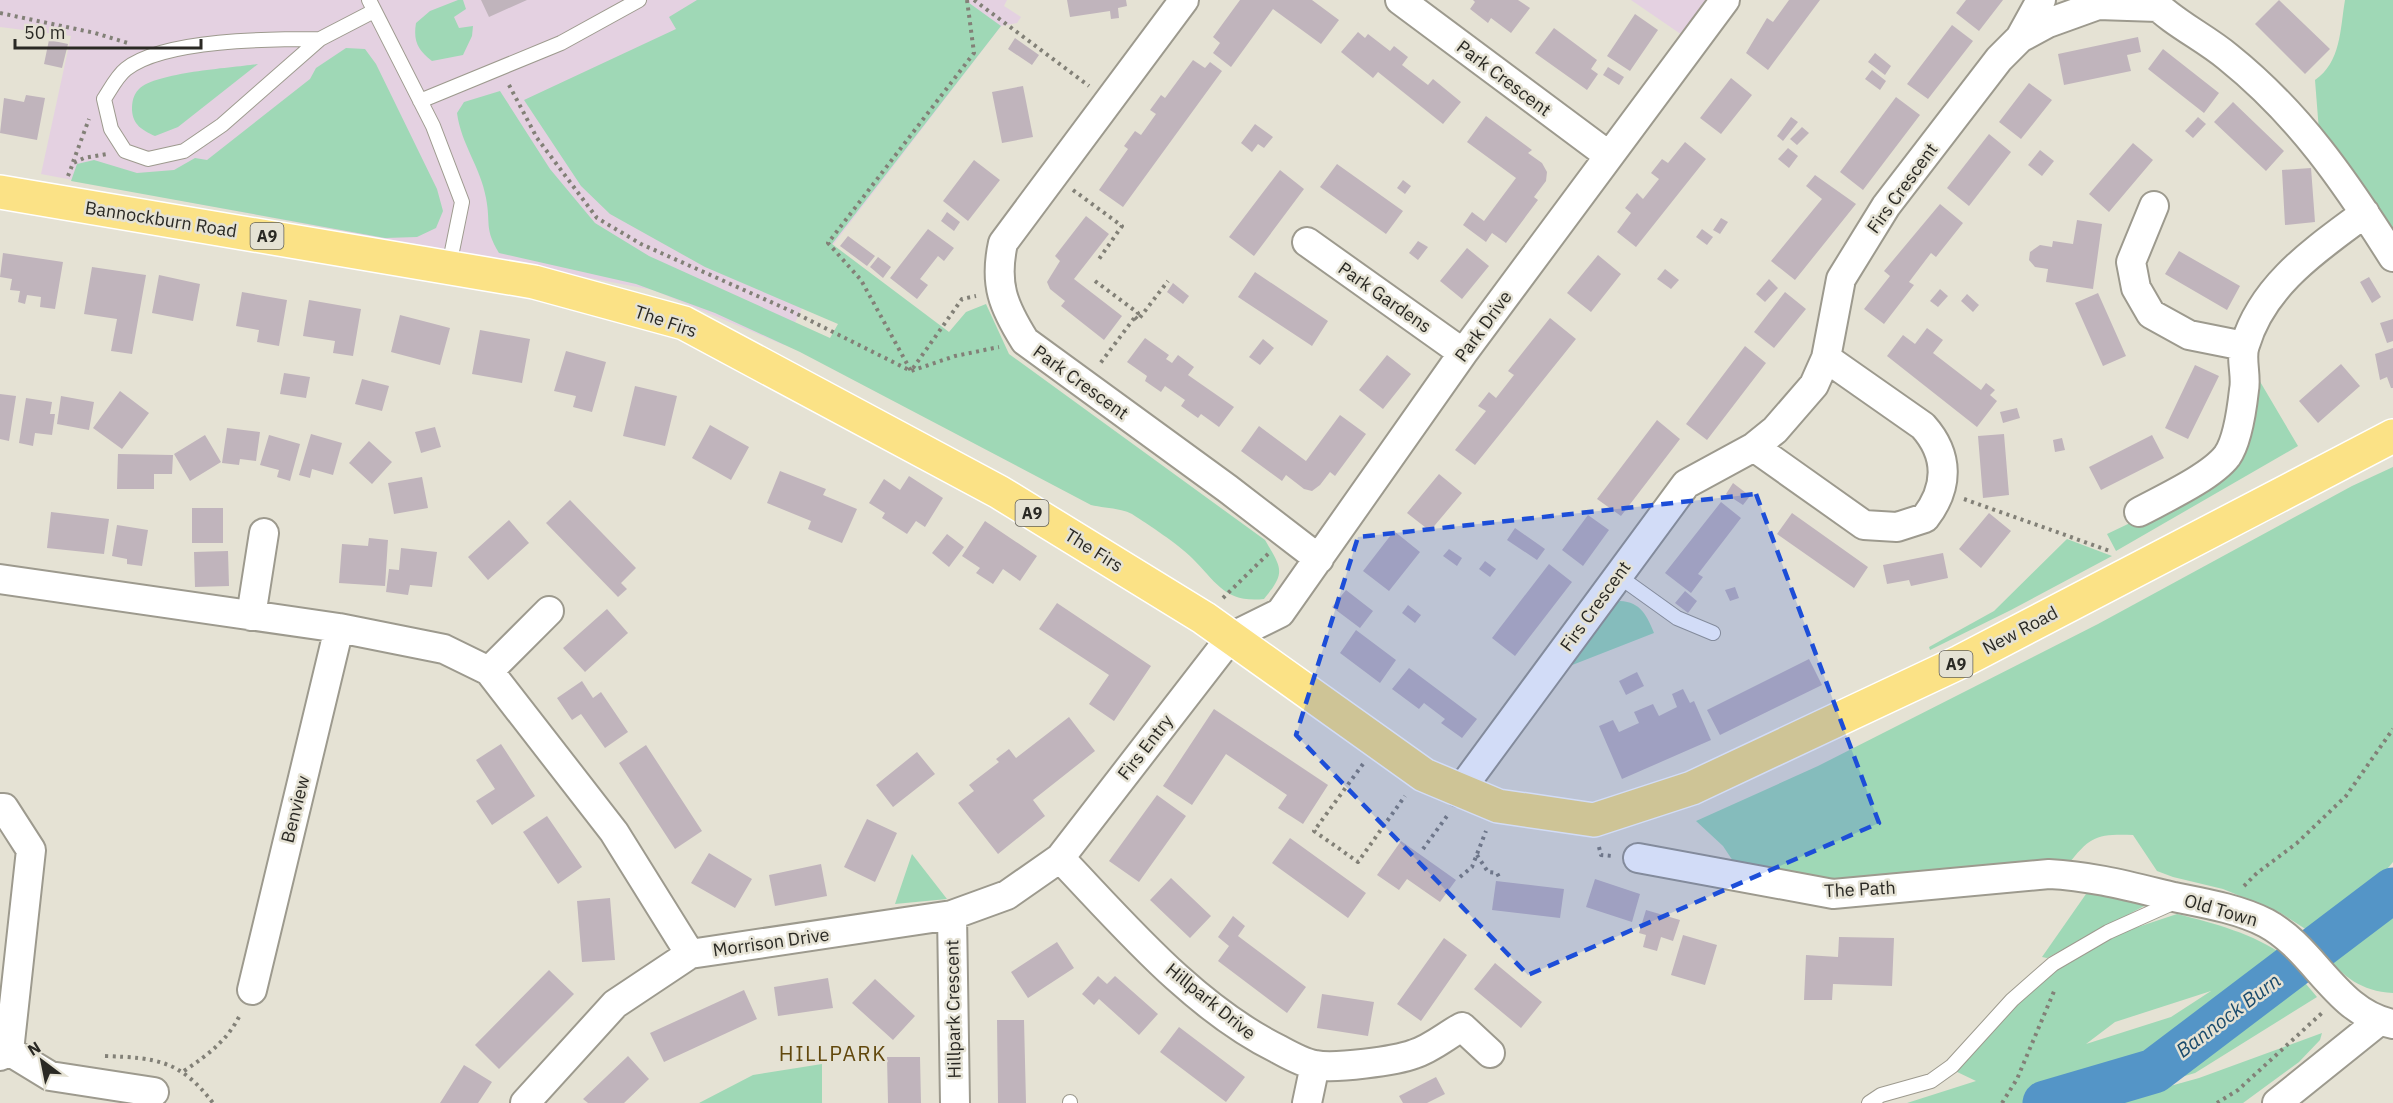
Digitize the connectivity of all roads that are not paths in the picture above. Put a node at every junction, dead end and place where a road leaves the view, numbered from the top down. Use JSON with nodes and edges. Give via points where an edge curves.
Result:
{"nodes":[{"id":1,"x":639,"y":0,"type":"edge"},
{"id":2,"x":1184,"y":0,"type":"edge"},
{"id":3,"x":1400,"y":0,"type":"edge"},
{"id":4,"x":1725,"y":0,"type":"edge"},
{"id":5,"x":2041,"y":0,"type":"edge"},
{"id":6,"x":2154,"y":4,"type":"edge"},
{"id":7,"x":371,"y":6,"type":"edge"},
{"id":8,"x":2020,"y":38,"type":"junction"},
{"id":9,"x":320,"y":39,"type":"junction"},
{"id":10,"x":420,"y":101,"type":"junction"},
{"id":11,"x":1608,"y":155,"type":"junction"},
{"id":12,"x":0,"y":192,"type":"edge"},
{"id":13,"x":2154,"y":206,"type":"dead end"},
{"id":14,"x":2365,"y":213,"type":"junction"},
{"id":15,"x":1307,"y":242,"type":"dead end"},
{"id":16,"x":2393,"y":257,"type":"edge"},
{"id":17,"x":449,"y":266,"type":"junction"},
{"id":18,"x":534,"y":282,"type":"joint"},
{"id":19,"x":2244,"y":346,"type":"junction"},
{"id":20,"x":1463,"y":353,"type":"junction"},
{"id":21,"x":1826,"y":358,"type":"junction"},
{"id":22,"x":2393,"y":436,"type":"edge"},
{"id":23,"x":1754,"y":447,"type":"junction"},
{"id":24,"x":2139,"y":512,"type":"dead end"},
{"id":25,"x":264,"y":533,"type":"dead end"},
{"id":26,"x":1318,"y":559,"type":"junction"},
{"id":27,"x":1617,"y":575,"type":"junction"},
{"id":28,"x":0,"y":579,"type":"edge"},
{"id":29,"x":549,"y":610,"type":"dead end"},
{"id":30,"x":251,"y":616,"type":"junction"},
{"id":31,"x":339,"y":628,"type":"junction"},
{"id":32,"x":1713,"y":633,"type":"dead end"},
{"id":33,"x":1232,"y":637,"type":"junction"},
{"id":34,"x":489,"y":671,"type":"junction"},
{"id":35,"x":1478,"y":799,"type":"junction"},
{"id":36,"x":0,"y":808,"type":"edge"},
{"id":37,"x":1059,"y":858,"type":"junction"},
{"id":38,"x":1638,"y":858,"type":"dead end"},
{"id":39,"x":2049,"y":874,"type":"joint"},
{"id":40,"x":2183,"y":899,"type":"junction"},
{"id":41,"x":952,"y":915,"type":"junction"},
{"id":42,"x":690,"y":954,"type":"junction"},
{"id":43,"x":252,"y":990,"type":"road end"},
{"id":44,"x":2386,"y":1023,"type":"edge"},
{"id":45,"x":4,"y":1053,"type":"edge"},
{"id":46,"x":1490,"y":1053,"type":"dead end"},
{"id":47,"x":1315,"y":1065,"type":"junction"},
{"id":48,"x":154,"y":1092,"type":"dead end"},
{"id":49,"x":525,"y":1103,"type":"edge"},
{"id":50,"x":955,"y":1103,"type":"edge"},
{"id":51,"x":1307,"y":1103,"type":"edge"},
{"id":52,"x":1869,"y":1103,"type":"edge"},
{"id":53,"x":2277,"y":1103,"type":"edge"}],
"edges":[{"from":1,"to":10,"type":"lane","via":[[561,43]]},
{"from":2,"to":26,"type":"street","name":"Park Crescent","via":[[1003,243],[997,269],[1000,290],[1025,341]]},
{"from":3,"to":11,"type":"street","name":"Park Crescent"},
{"from":4,"to":11,"type":"street","name":"Park Drive"},
{"from":5,"to":8,"type":"street","name":"Firs Crescent"},
{"from":6,"to":8,"type":"street","name":"Firs Crescent","via":[[2098,5]]},
{"from":6,"to":14,"type":"street","name":"Firs Crescent","via":[[2228,56],[2289,111]]},
{"from":7,"to":9,"type":"lane"},
{"from":7,"to":10,"type":"lane"},
{"from":8,"to":21,"type":"street","name":"Firs Crescent","via":[[1999,59],[1886,206],[1846,270]]},
{"from":9,"to":9,"type":"lane","via":[[239,40],[161,53],[125,69],[104,99],[111,129],[125,151],[148,159],[184,151],[222,125]]},
{"from":10,"to":17,"type":"lane","via":[[462,202]]},
{"from":11,"to":20,"type":"street","name":"Park Drive"},
{"from":12,"to":17,"type":"main road","name":"Bannockburn Road","number":"A9"},
{"from":13,"to":19,"type":"street","via":[[2131,262],[2136,288],[2151,314],[2189,335]]},
{"from":14,"to":16,"type":"street","name":"Firs Crescent"},
{"from":14,"to":19,"type":"street","via":[[2299,262],[2266,299]]},
{"from":15,"to":20,"type":"street","name":"Park Gardens"},
{"from":17,"to":18,"type":"main road","name":"Bannockburn Road","number":"A9"},
{"from":18,"to":33,"type":"main road","name":"The Firs","number":"A9","via":[[684,323],[999,492]]},
{"from":19,"to":24,"type":"street","via":[[2244,394],[2227,456],[2200,478]]},
{"from":20,"to":26,"type":"street","name":"Park Drive"},
{"from":21,"to":23,"type":"street","name":"Firs Crescent","via":[[1814,386],[1792,413]]},
{"from":21,"to":23,"type":"street","via":[[1923,426],[1934,438],[1942,455],[1941,491],[1925,518],[1897,527],[1864,525]]},
{"from":22,"to":35,"type":"main road","name":"New Road","number":"A9","via":[[1960,662],[1692,788],[1594,820]]},
{"from":23,"to":27,"type":"street","name":"Firs Crescent","via":[[1686,484]]},
{"from":25,"to":30,"type":"street"},
{"from":26,"to":33,"type":"street","name":"Park Drive","via":[[1280,613]]},
{"from":27,"to":32,"type":"lane","via":[[1677,618]]},
{"from":27,"to":35,"type":"street","name":"Firs Crescent"},
{"from":28,"to":30,"type":"street"},
{"from":29,"to":34,"type":"street"},
{"from":30,"to":31,"type":"street"},
{"from":31,"to":34,"type":"street","via":[[444,649]]},
{"from":31,"to":43,"type":"street","name":"Benview"},
{"from":33,"to":35,"type":"main road","name":"The Firs","number":"A9","via":[[1422,773]]},
{"from":33,"to":37,"type":"street","name":"Firs Entry"},
{"from":34,"to":42,"type":"street","via":[[614,832]]},
{"from":36,"to":45,"type":"street","via":[[4,808],[31,850]]},
{"from":37,"to":41,"type":"street","name":"Morrison Drive","via":[[1007,896]]},
{"from":37,"to":47,"type":"street","name":"Hillpark Drive","via":[[1139,941],[1217,1010],[1253,1037]]},
{"from":38,"to":39,"type":"street","name":"The Path","via":[[1833,894]]},
{"from":39,"to":40,"type":"street","name":"Old Town","via":[[2084,876]]},
{"from":40,"to":44,"type":"street","name":"Old Town","via":[[2224,908],[2266,924],[2295,944],[2334,988]]},
{"from":40,"to":52,"type":"lane","via":[[2109,932],[2053,964],[2012,1000],[1952,1066],[1931,1081],[1881,1095]]},
{"from":41,"to":42,"type":"street","name":"Morrison Drive"},
{"from":41,"to":50,"type":"street","name":"Hillpark Crescent"},
{"from":42,"to":49,"type":"street","name":"Morrison Drive","via":[[615,1004]]},
{"from":44,"to":53,"type":"street"},
{"from":45,"to":48,"type":"street","via":[[50,1076]]},
{"from":46,"to":47,"type":"street","name":"Hillpark Drive","via":[[1462,1027],[1415,1054],[1349,1066]]},
{"from":47,"to":51,"type":"street"}]}
